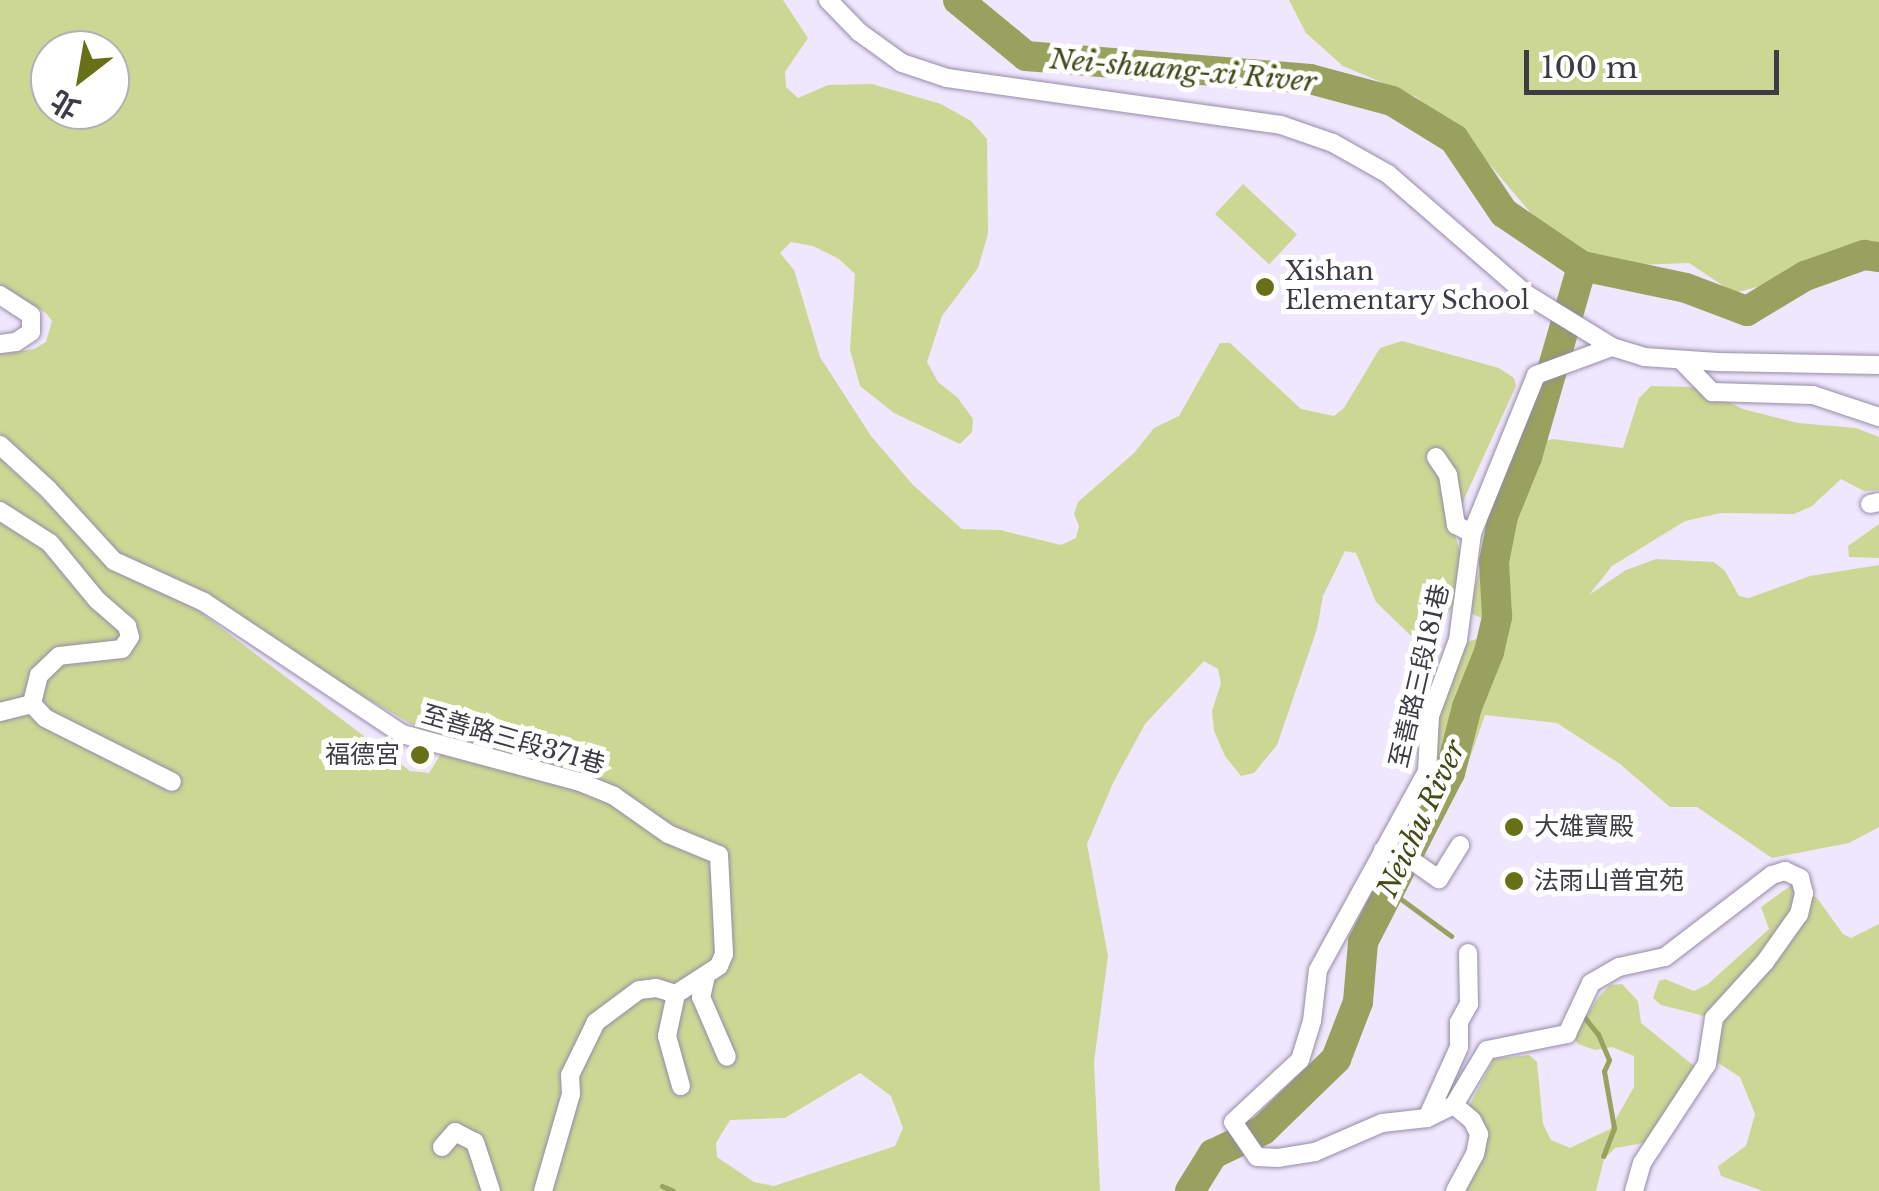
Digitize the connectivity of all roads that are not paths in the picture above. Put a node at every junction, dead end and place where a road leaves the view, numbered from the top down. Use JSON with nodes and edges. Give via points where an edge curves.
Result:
{"nodes":[{"id":1,"x":828,"y":0,"type":"edge"},
{"id":2,"x":0,"y":296,"type":"edge"},
{"id":3,"x":0,"y":344,"type":"edge"},
{"id":4,"x":1612,"y":346,"type":"junction"},
{"id":5,"x":1681,"y":360,"type":"junction"},
{"id":6,"x":1879,"y":365,"type":"edge"},
{"id":7,"x":1879,"y":417,"type":"edge"},
{"id":8,"x":0,"y":445,"type":"edge"},
{"id":9,"x":1436,"y":458,"type":"dead end"},
{"id":10,"x":0,"y":511,"type":"edge"},
{"id":11,"x":1472,"y":533,"type":"junction"},
{"id":12,"x":32,"y":704,"type":"junction"},
{"id":13,"x":0,"y":712,"type":"edge"},
{"id":14,"x":172,"y":782,"type":"dead end"},
{"id":15,"x":1460,"y":845,"type":"dead end"},
{"id":16,"x":1383,"y":850,"type":"junction"},
{"id":17,"x":1468,"y":953,"type":"dead end"},
{"id":18,"x":706,"y":976,"type":"junction"},
{"id":19,"x":676,"y":994,"type":"junction"},
{"id":20,"x":726,"y":1057,"type":"dead end"},
{"id":21,"x":681,"y":1086,"type":"dead end"},
{"id":22,"x":1454,"y":1105,"type":"junction"},
{"id":23,"x":1427,"y":1118,"type":"junction"},
{"id":24,"x":442,"y":1147,"type":"dead end"},
{"id":25,"x":491,"y":1191,"type":"edge"},
{"id":26,"x":543,"y":1191,"type":"edge"},
{"id":27,"x":1455,"y":1191,"type":"edge"},
{"id":28,"x":1634,"y":1191,"type":"edge"}],
"edges":[{"from":1,"to":4,"type":"street","via":[[902,63],[946,78],[1281,125],[1333,143],[1388,174],[1552,313]]},
{"from":2,"to":3,"type":"street","via":[[32,315],[31,332]]},
{"from":4,"to":5,"type":"street"},
{"from":4,"to":11,"type":"street","name":"至善路三段181巷","via":[[1536,375]]},
{"from":5,"to":6,"type":"street"},
{"from":5,"to":7,"type":"street","via":[[1712,392],[1813,395]]},
{"from":8,"to":18,"type":"street","name":"至善路三段371巷","via":[[114,561],[204,602],[402,734],[580,782],[614,796],[668,834],[719,855],[724,954]]},
{"from":9,"to":11,"type":"street","via":[[1448,475],[1456,525]]},
{"from":10,"to":12,"type":"street","via":[[50,543],[130,637],[122,648],[50,662]]},
{"from":11,"to":16,"type":"street","name":"至善路三段181巷","via":[[1458,640],[1430,716],[1426,772]]},
{"from":12,"to":13,"type":"street"},
{"from":12,"to":14,"type":"street","via":[[45,718]]},
{"from":15,"to":16,"type":"street","via":[[1439,879]]},
{"from":16,"to":23,"type":"street","name":"至善路三段181巷","via":[[1318,970],[1300,1060],[1233,1122],[1257,1157],[1315,1152],[1382,1124]]},
{"from":17,"to":23,"type":"street","via":[[1469,1004],[1459,1022],[1460,1047]]},
{"from":18,"to":19,"type":"street"},
{"from":18,"to":20,"type":"street","via":[[701,998]]},
{"from":19,"to":21,"type":"street","via":[[667,1036]]},
{"from":19,"to":26,"type":"street","via":[[639,990],[596,1022],[570,1075],[571,1094]]},
{"from":22,"to":23,"type":"street"},
{"from":22,"to":27,"type":"street","via":[[1479,1134]]},
{"from":22,"to":28,"type":"street","via":[[1487,1050],[1567,1034],[1591,983],[1620,967],[1665,957],[1772,875],[1800,878],[1799,914],[1714,1018],[1708,1064],[1642,1163]]},
{"from":24,"to":25,"type":"street","via":[[455,1132],[476,1142]]}]}
